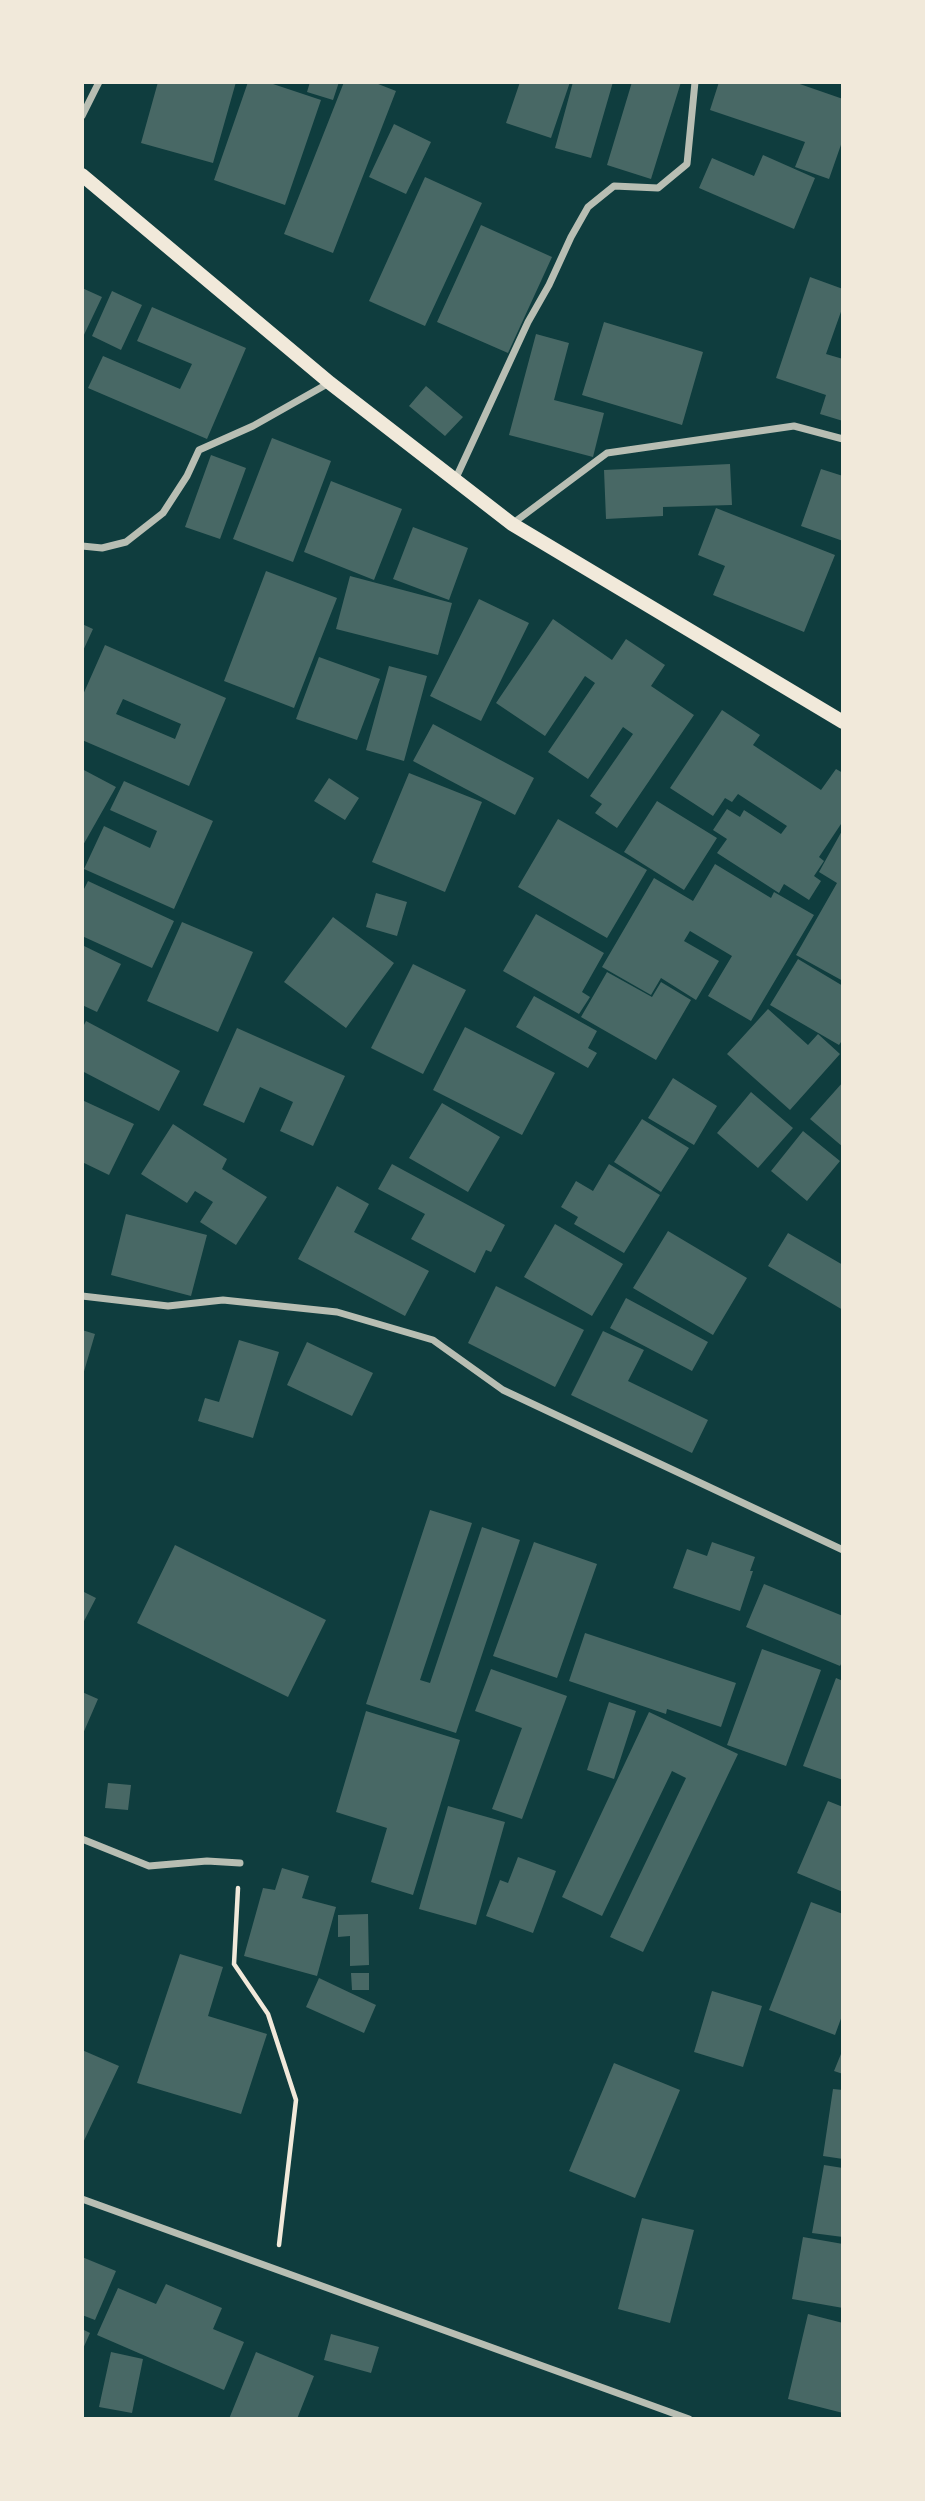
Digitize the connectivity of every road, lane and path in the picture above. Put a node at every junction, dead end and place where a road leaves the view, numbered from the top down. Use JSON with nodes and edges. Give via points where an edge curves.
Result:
{"nodes":[{"id":1,"x":99,"y":82,"type":"edge"},
{"id":2,"x":695,"y":82,"type":"edge"},
{"id":3,"x":82,"y":116,"type":"edge"},
{"id":4,"x":82,"y":175,"type":"edge"},
{"id":5,"x":330,"y":383,"type":"junction"},
{"id":6,"x":843,"y":439,"type":"edge"},
{"id":7,"x":455,"y":481,"type":"junction"},
{"id":8,"x":512,"y":524,"type":"junction"},
{"id":9,"x":82,"y":546,"type":"edge"},
{"id":10,"x":843,"y":722,"type":"edge"},
{"id":11,"x":82,"y":1296,"type":"edge"},
{"id":12,"x":843,"y":1550,"type":"edge"},
{"id":13,"x":82,"y":1839,"type":"edge"},
{"id":14,"x":240,"y":1863,"type":"joint"},
{"id":15,"x":82,"y":2199,"type":"edge"},
{"id":16,"x":276,"y":2268,"type":"junction"},
{"id":17,"x":678,"y":2417,"type":"edge"},
{"id":18,"x":689,"y":2419,"type":"edge"}],
"edges":[{"from":1,"to":3,"type":"street"},
{"from":2,"to":7,"type":"street","via":[[687,164],[658,188],[614,186],[588,207],[528,322]]},
{"from":4,"to":5,"type":"main road"},
{"from":5,"to":7,"type":"main road"},
{"from":5,"to":9,"type":"street","via":[[199,450],[163,513],[126,542],[102,548]]},
{"from":6,"to":8,"type":"street","via":[[794,426],[607,453]]},
{"from":7,"to":8,"type":"main road"},
{"from":8,"to":10,"type":"main road"},
{"from":11,"to":12,"type":"street","via":[[168,1306],[223,1300],[337,1312],[433,1340],[503,1390]]},
{"from":13,"to":14,"type":"street","via":[[149,1866]]},
{"from":14,"to":16,"type":"path","via":[[234,1964],[268,2014],[296,2100]]},
{"from":15,"to":16,"type":"street"},
{"from":16,"to":17,"type":"street"},
{"from":17,"to":18,"type":"street"}]}
